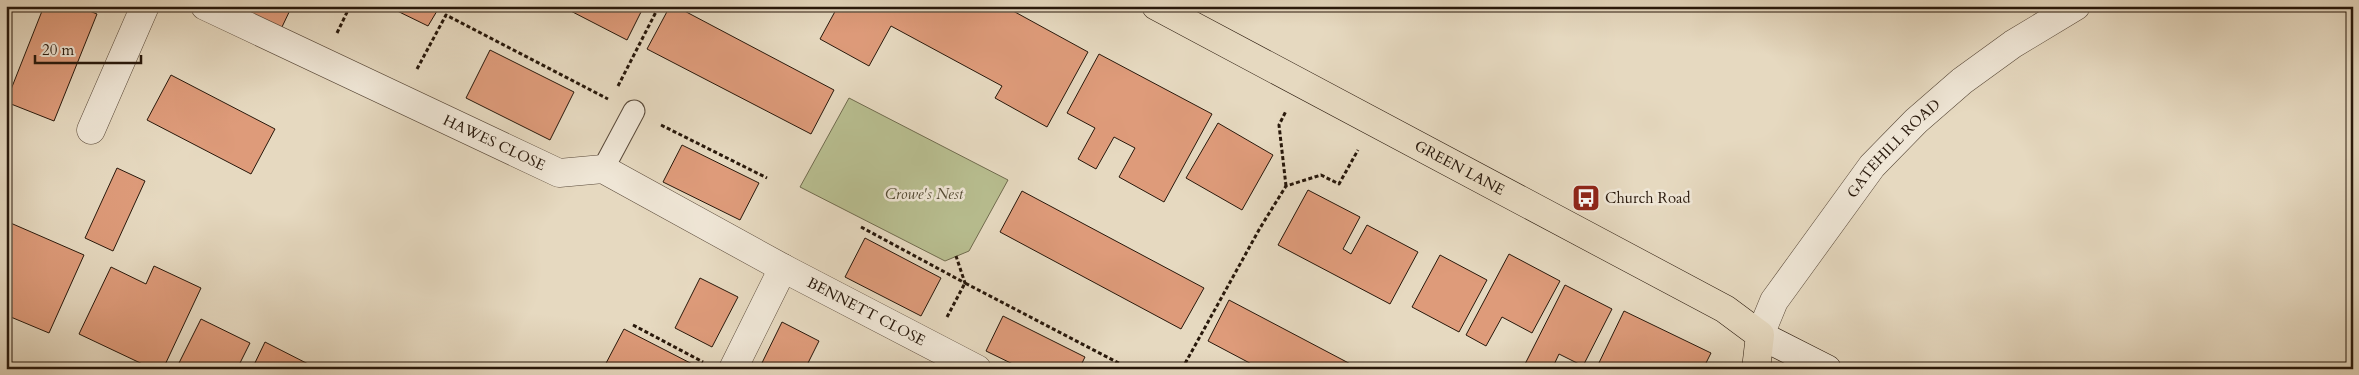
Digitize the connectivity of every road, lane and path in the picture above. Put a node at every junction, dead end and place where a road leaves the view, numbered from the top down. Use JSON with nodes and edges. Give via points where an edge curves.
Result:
{"nodes":[{"id":1,"x":145,"y":6,"type":"edge"},
{"id":2,"x":205,"y":6,"type":"edge"},
{"id":3,"x":658,"y":6,"type":"edge"},
{"id":4,"x":1156,"y":6,"type":"edge"},
{"id":5,"x":2076,"y":6,"type":"edge"},
{"id":6,"x":1301,"y":82,"type":"junction"},
{"id":7,"x":401,"y":98,"type":"junction"},
{"id":8,"x":611,"y":100,"type":"junction"},
{"id":9,"x":634,"y":111,"type":"junction"},
{"id":10,"x":1374,"y":121,"type":"junction"},
{"id":11,"x":90,"y":130,"type":"dead end"},
{"id":12,"x":603,"y":169,"type":"junction"},
{"id":13,"x":768,"y":178,"type":"dead end"},
{"id":14,"x":1286,"y":186,"type":"junction"},
{"id":15,"x":861,"y":227,"type":"dead end"},
{"id":16,"x":956,"y":256,"type":"dead end"},
{"id":17,"x":783,"y":268,"type":"junction"},
{"id":18,"x":965,"y":283,"type":"junction"},
{"id":19,"x":633,"y":325,"type":"dead end"},
{"id":20,"x":1760,"y":335,"type":"junction"},
{"id":21,"x":932,"y":346,"type":"junction"},
{"id":22,"x":721,"y":367,"type":"edge"},
{"id":23,"x":977,"y":369,"type":"edge"},
{"id":24,"x":1130,"y":369,"type":"edge"},
{"id":25,"x":1182,"y":369,"type":"edge"},
{"id":26,"x":1756,"y":369,"type":"edge"},
{"id":27,"x":1827,"y":369,"type":"edge"}],
"edges":[{"from":1,"to":11,"type":"street"},
{"from":2,"to":7,"type":"street","name":"HAWES CLOSE"},
{"from":3,"to":8,"type":"path"},
{"from":4,"to":6,"type":"main road","name":"GREEN LANE"},
{"from":5,"to":20,"type":"street","name":"GATEHILL ROAD","via":[[2012,44],[1962,81],[1872,166],[1774,302]]},
{"from":6,"to":10,"type":"main road","name":"GREEN LANE"},
{"from":6,"to":14,"type":"path","via":[[1279,125]]},
{"from":7,"to":8,"type":"path","via":[[446,16]]},
{"from":7,"to":12,"type":"street","name":"HAWES CLOSE","via":[[559,173]]},
{"from":8,"to":9,"type":"path"},
{"from":9,"to":12,"type":"lane"},
{"from":9,"to":13,"type":"path"},
{"from":10,"to":14,"type":"path","via":[[1339,184],[1321,175]]},
{"from":10,"to":20,"type":"main road","name":"GREEN LANE","via":[[1725,309]]},
{"from":12,"to":17,"type":"street"},
{"from":14,"to":25,"type":"path"},
{"from":15,"to":18,"type":"path"},
{"from":16,"to":18,"type":"path"},
{"from":17,"to":21,"type":"street","name":"BENNETT CLOSE"},
{"from":17,"to":22,"type":"street"},
{"from":18,"to":21,"type":"path"},
{"from":18,"to":24,"type":"path"},
{"from":19,"to":22,"type":"path"},
{"from":20,"to":26,"type":"main road"},
{"from":20,"to":27,"type":"street"},
{"from":21,"to":23,"type":"street","name":"BENNETT CLOSE"}]}
